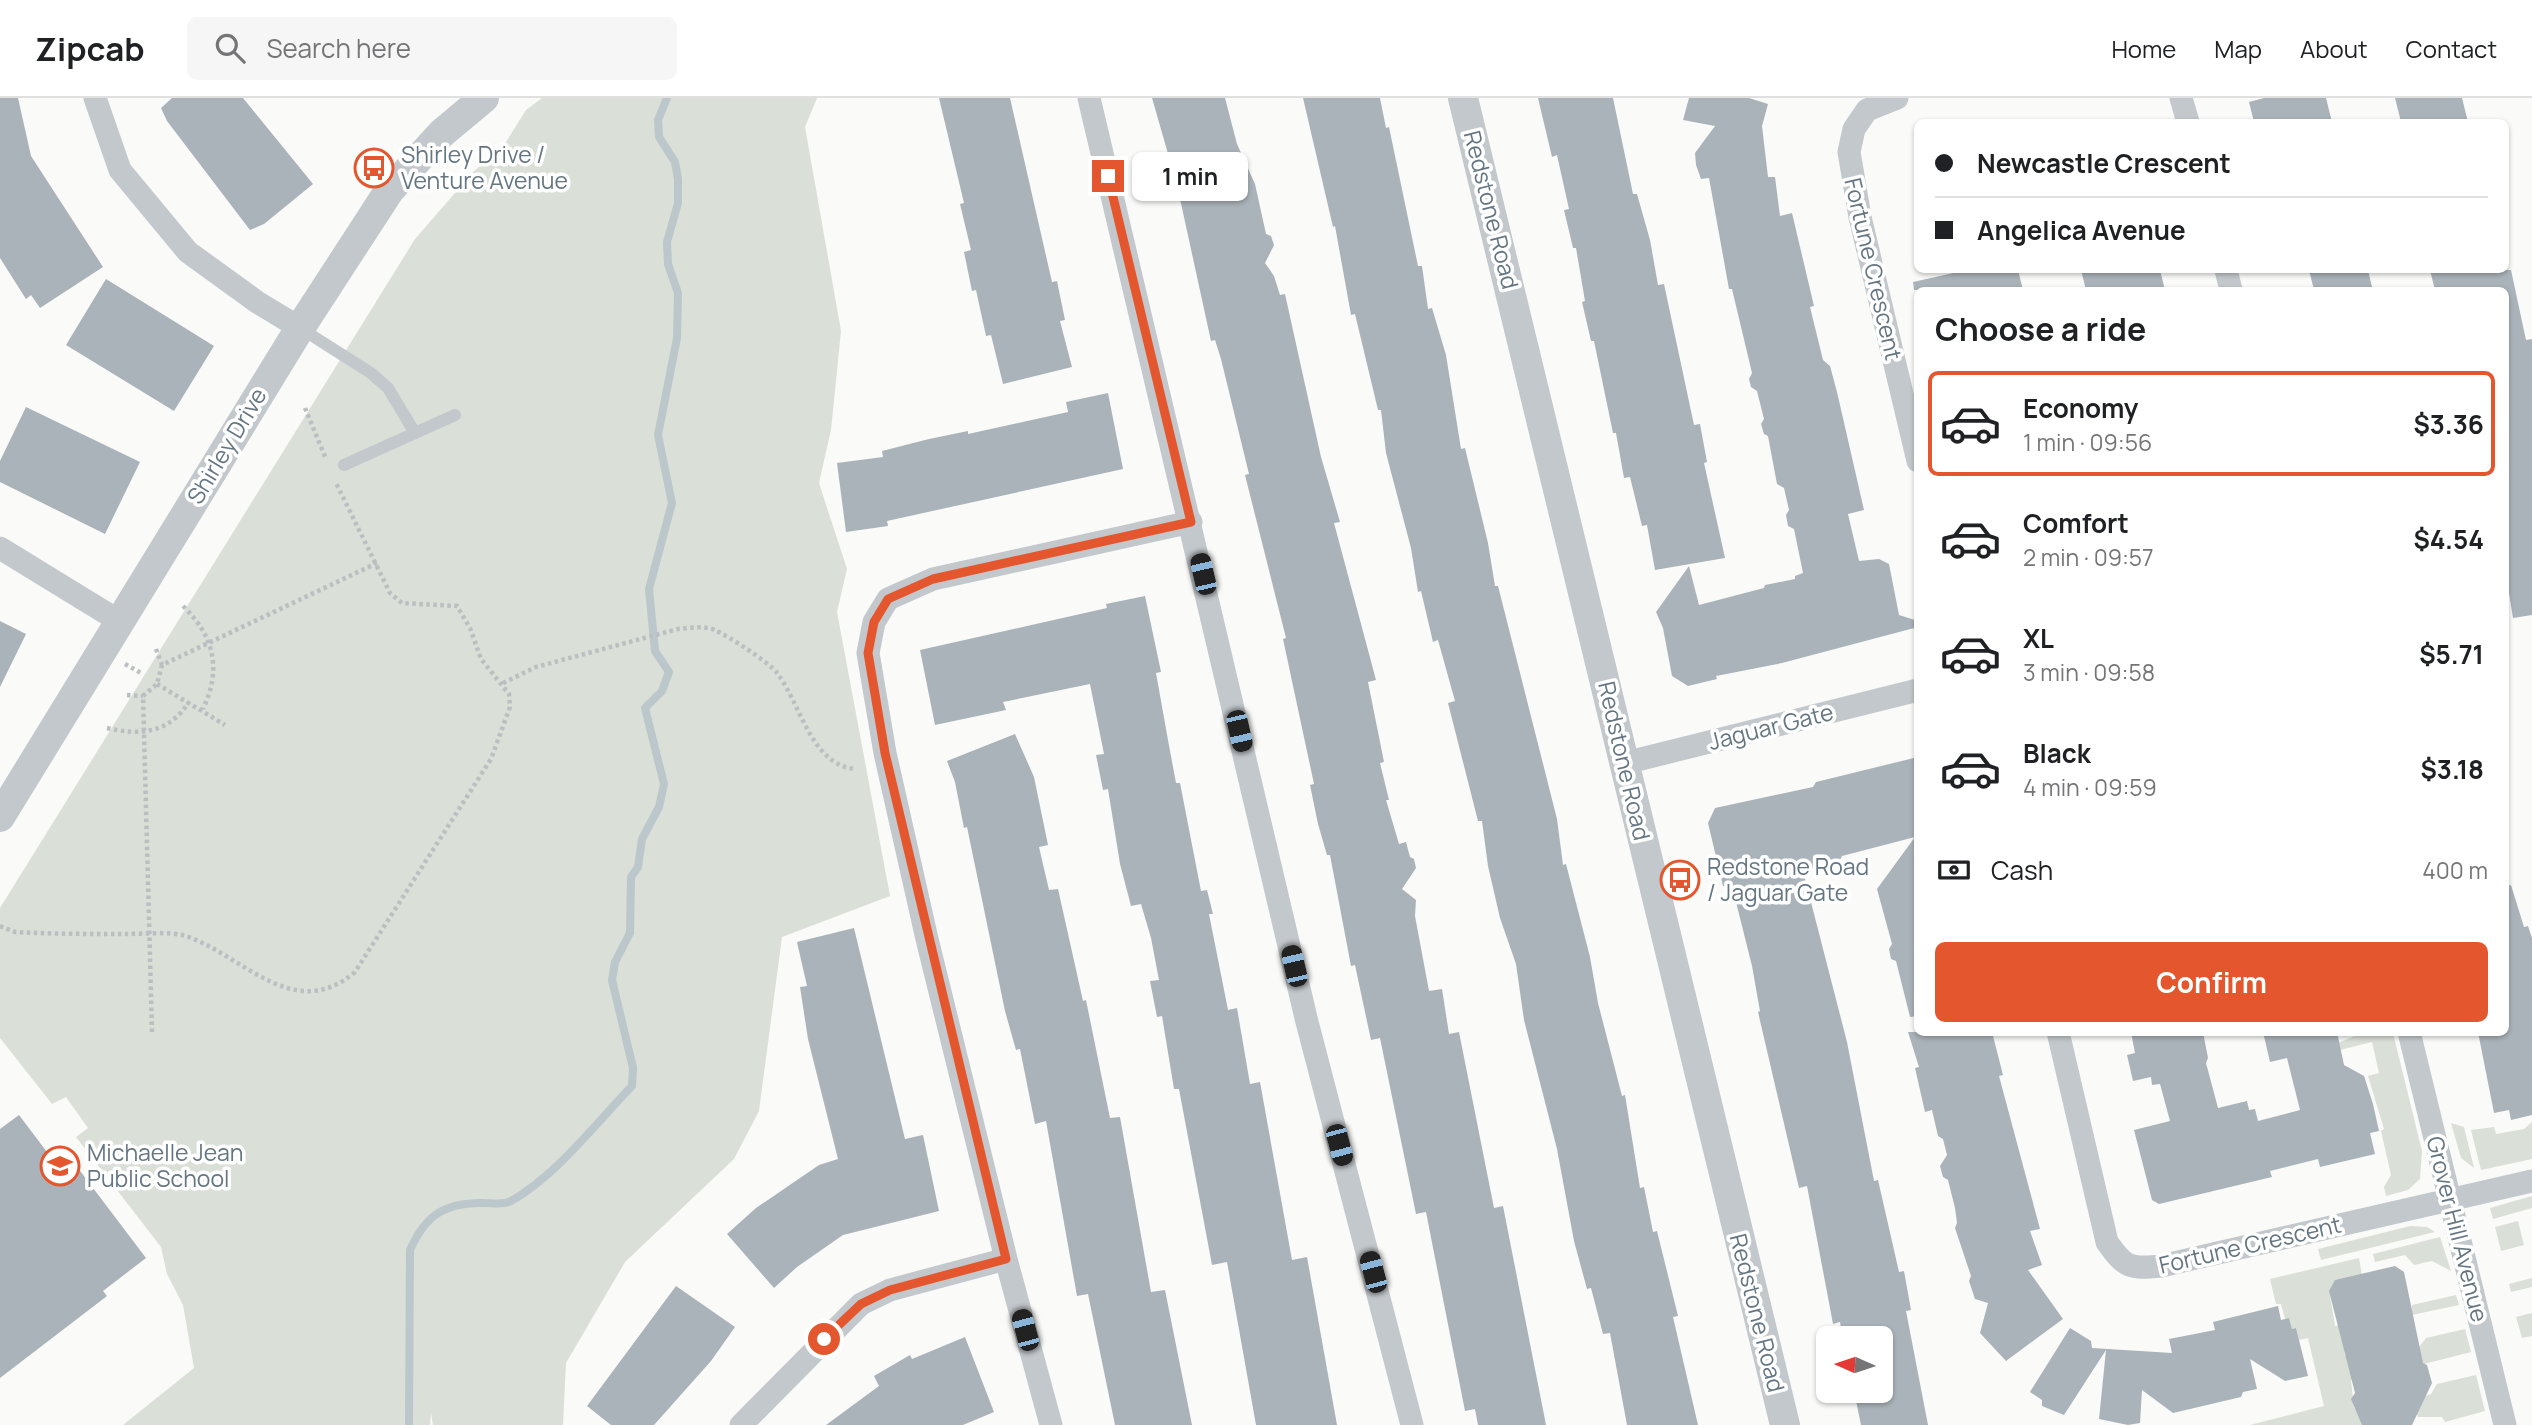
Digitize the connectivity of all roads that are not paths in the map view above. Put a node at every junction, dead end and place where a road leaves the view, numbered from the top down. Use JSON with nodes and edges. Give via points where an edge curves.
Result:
{"nodes":[{"id":1,"x":95,"y":98,"type":"edge"},
{"id":2,"x":484,"y":98,"type":"edge"},
{"id":3,"x":1089,"y":98,"type":"edge"},
{"id":4,"x":1463,"y":98,"type":"edge"},
{"id":5,"x":1897,"y":98,"type":"edge"},
{"id":6,"x":2181,"y":98,"type":"edge"},
{"id":7,"x":2187,"y":119,"type":"edge"},
{"id":8,"x":300,"y":328,"type":"junction"},
{"id":9,"x":456,"y":415,"type":"dead end"},
{"id":10,"x":415,"y":433,"type":"junction"},
{"id":11,"x":1914,"y":444,"type":"edge"},
{"id":12,"x":344,"y":465,"type":"dead end"},
{"id":13,"x":1191,"y":522,"type":"junction"},
{"id":14,"x":0,"y":548,"type":"edge"},
{"id":15,"x":119,"y":621,"type":"junction"},
{"id":16,"x":1914,"y":691,"type":"edge"},
{"id":17,"x":1625,"y":764,"type":"junction"},
{"id":18,"x":0,"y":817,"type":"edge"},
{"id":19,"x":2060,"y":1036,"type":"edge"},
{"id":20,"x":2410,"y":1036,"type":"edge"},
{"id":21,"x":2532,"y":1181,"type":"edge"},
{"id":22,"x":2450,"y":1199,"type":"junction"},
{"id":23,"x":1006,"y":1259,"type":"junction"},
{"id":24,"x":741,"y":1425,"type":"edge"},
{"id":25,"x":1051,"y":1425,"type":"edge"},
{"id":26,"x":1412,"y":1425,"type":"edge"},
{"id":27,"x":1784,"y":1425,"type":"edge"},
{"id":28,"x":2505,"y":1425,"type":"edge"}],
"edges":[{"from":1,"to":8,"type":"street","via":[[120,170],[188,252]]},
{"from":2,"to":8,"type":"street","name":"Shirley Drive","via":[[442,133],[389,191]]},
{"from":3,"to":13,"type":"street"},
{"from":4,"to":17,"type":"street","name":"Redstone Road"},
{"from":5,"to":11,"type":"street","name":"Fortune Crescent","via":[[1867,110],[1854,129],[1849,152]]},
{"from":6,"to":7,"type":"street"},
{"from":8,"to":10,"type":"lane","via":[[388,388]]},
{"from":8,"to":15,"type":"street","name":"Shirley Drive"},
{"from":9,"to":10,"type":"lane"},
{"from":10,"to":12,"type":"lane"},
{"from":13,"to":23,"type":"street","via":[[933,579],[888,599],[874,622],[868,653],[885,753]]},
{"from":13,"to":26,"type":"street","via":[[1306,1018]]},
{"from":14,"to":15,"type":"street"},
{"from":15,"to":18,"type":"street","name":"Shirley Drive"},
{"from":16,"to":17,"type":"street","name":"Jaguar Gate"},
{"from":17,"to":27,"type":"street","name":"Redstone Road"},
{"from":19,"to":22,"type":"street","name":"Fortune Crescent","via":[[2108,1242],[2122,1263],[2137,1268],[2161,1266]]},
{"from":20,"to":22,"type":"street","name":"Grover Hill Avenue"},
{"from":21,"to":22,"type":"street"},
{"from":22,"to":28,"type":"street","name":"Grover Hill Avenue"},
{"from":23,"to":24,"type":"street","via":[[890,1290],[861,1304]]},
{"from":23,"to":25,"type":"street"}]}
